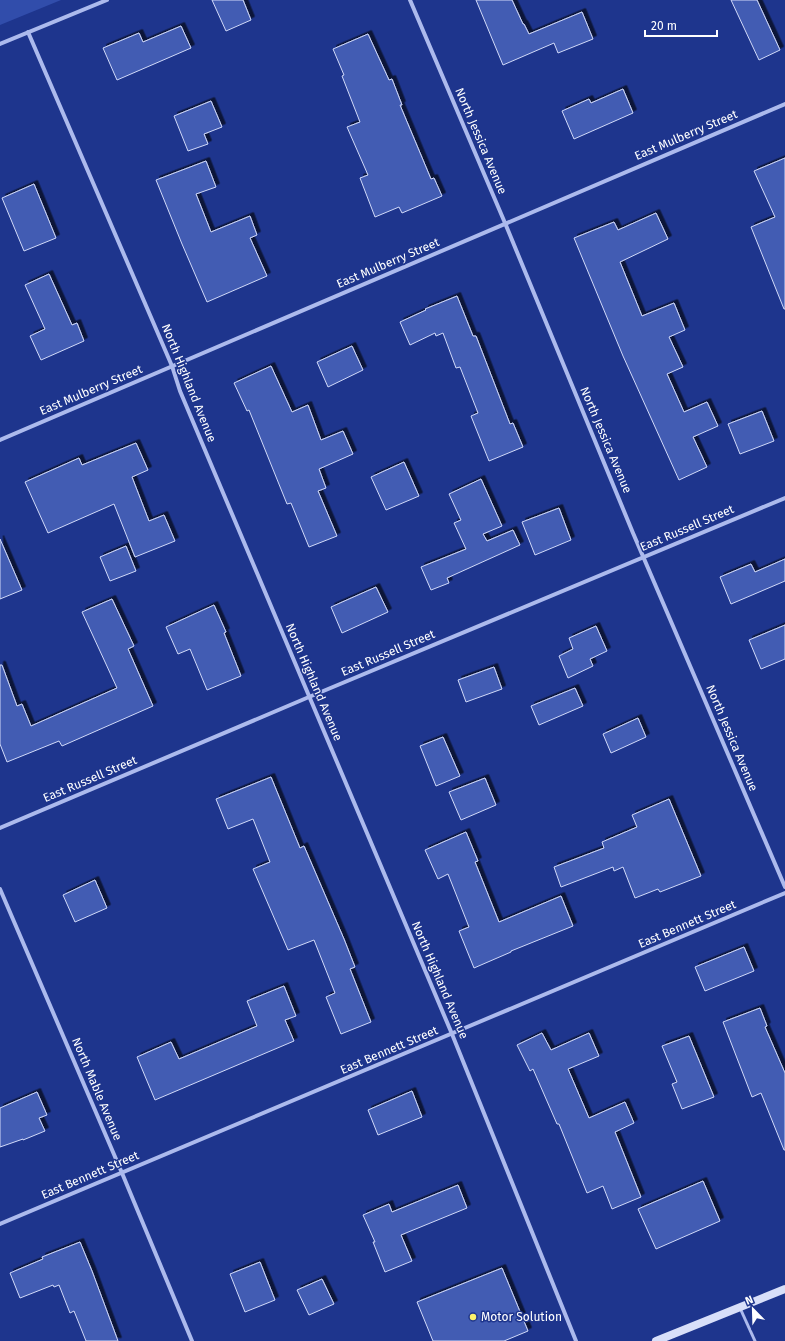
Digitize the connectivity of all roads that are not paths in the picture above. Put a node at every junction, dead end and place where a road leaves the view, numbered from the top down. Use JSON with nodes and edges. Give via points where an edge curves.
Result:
{"nodes":[{"id":1,"x":107,"y":0,"type":"edge"},
{"id":2,"x":410,"y":0,"type":"edge"},
{"id":3,"x":28,"y":32,"type":"junction"},
{"id":4,"x":0,"y":44,"type":"edge"},
{"id":5,"x":785,"y":104,"type":"edge"},
{"id":6,"x":505,"y":223,"type":"junction"},
{"id":7,"x":172,"y":366,"type":"junction"},
{"id":8,"x":0,"y":440,"type":"edge"},
{"id":9,"x":785,"y":498,"type":"edge"},
{"id":10,"x":644,"y":558,"type":"junction"},
{"id":11,"x":309,"y":697,"type":"junction"},
{"id":12,"x":0,"y":828,"type":"edge"},
{"id":13,"x":785,"y":887,"type":"edge"},
{"id":14,"x":0,"y":889,"type":"edge"},
{"id":15,"x":785,"y":893,"type":"edge"},
{"id":16,"x":452,"y":1034,"type":"junction"},
{"id":17,"x":122,"y":1173,"type":"junction"},
{"id":18,"x":0,"y":1224,"type":"edge"},
{"id":19,"x":785,"y":1289,"type":"edge"},
{"id":20,"x":740,"y":1308,"type":"junction"},
{"id":21,"x":192,"y":1341,"type":"edge"},
{"id":22,"x":576,"y":1341,"type":"edge"},
{"id":23,"x":656,"y":1341,"type":"edge"},
{"id":24,"x":755,"y":1341,"type":"edge"}],
"edges":[{"from":1,"to":3,"type":"street"},
{"from":2,"to":6,"type":"street","name":"North Jessica Avenue"},
{"from":3,"to":4,"type":"street"},
{"from":3,"to":7,"type":"street","name":"North Highland Avenue"},
{"from":5,"to":6,"type":"street","name":"East Mulberry Street"},
{"from":6,"to":7,"type":"street","name":"East Mulberry Street"},
{"from":6,"to":10,"type":"street","name":"North Jessica Avenue"},
{"from":7,"to":8,"type":"street","name":"East Mulberry Street"},
{"from":7,"to":11,"type":"street","name":"North Highland Avenue","via":[[180,391]]},
{"from":9,"to":10,"type":"street","name":"East Russell Street"},
{"from":10,"to":11,"type":"street","name":"East Russell Street"},
{"from":10,"to":13,"type":"street","name":"North Jessica Avenue"},
{"from":11,"to":12,"type":"street","name":"East Russell Street"},
{"from":11,"to":16,"type":"street","name":"North Highland Avenue"},
{"from":14,"to":17,"type":"street","name":"North Mable Avenue"},
{"from":15,"to":16,"type":"street","name":"East Bennett Street"},
{"from":16,"to":17,"type":"street","name":"East Bennett Street"},
{"from":16,"to":22,"type":"street","name":"North Highland Avenue"},
{"from":17,"to":18,"type":"street","name":"East Bennett Street"},
{"from":17,"to":21,"type":"street","name":"North Mable Avenue"},
{"from":19,"to":20,"type":"main road"},
{"from":20,"to":23,"type":"main road"},
{"from":20,"to":24,"type":"lane"}]}
